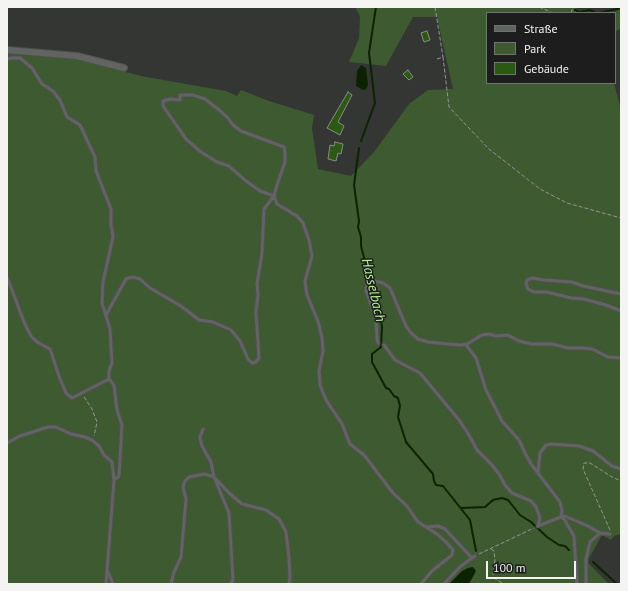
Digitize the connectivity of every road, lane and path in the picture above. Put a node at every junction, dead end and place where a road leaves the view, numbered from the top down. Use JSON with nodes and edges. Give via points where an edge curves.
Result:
{"nodes":[{"id":1,"x":435,"y":7,"type":"edge"},
{"id":2,"x":539,"y":7,"type":"edge"},
{"id":3,"x":550,"y":12,"type":"edge"},
{"id":4,"x":7,"y":50,"type":"edge"},
{"id":5,"x":443,"y":57,"type":"junction"},
{"id":6,"x":7,"y":59,"type":"edge"},
{"id":7,"x":437,"y":59,"type":"dead end"},
{"id":8,"x":124,"y":68,"type":"dead end"},
{"id":9,"x":274,"y":196,"type":"junction"},
{"id":10,"x":621,"y":218,"type":"edge"},
{"id":11,"x":7,"y":277,"type":"edge"},
{"id":12,"x":375,"y":281,"type":"dead end"},
{"id":13,"x":368,"y":282,"type":"dead end"},
{"id":14,"x":621,"y":294,"type":"edge"},
{"id":15,"x":621,"y":312,"type":"edge"},
{"id":16,"x":106,"y":315,"type":"junction"},
{"id":17,"x":378,"y":343,"type":"dead end"},
{"id":18,"x":467,"y":344,"type":"junction"},
{"id":19,"x":384,"y":345,"type":"dead end"},
{"id":20,"x":621,"y":358,"type":"edge"},
{"id":21,"x":109,"y":378,"type":"junction"},
{"id":22,"x":81,"y":394,"type":"junction"},
{"id":23,"x":203,"y":429,"type":"dead end"},
{"id":24,"x":92,"y":440,"type":"junction"},
{"id":25,"x":7,"y":443,"type":"edge"},
{"id":26,"x":621,"y":469,"type":"edge"},
{"id":27,"x":538,"y":473,"type":"junction"},
{"id":28,"x":214,"y":477,"type":"junction"},
{"id":29,"x":114,"y":480,"type":"junction"},
{"id":30,"x":621,"y":481,"type":"edge"},
{"id":31,"x":561,"y":517,"type":"junction"},
{"id":32,"x":427,"y":527,"type":"junction"},
{"id":33,"x":533,"y":529,"type":"dead end"},
{"id":34,"x":600,"y":533,"type":"junction"},
{"id":35,"x":610,"y":534,"type":"joint"},
{"id":36,"x":491,"y":549,"type":"junction"},
{"id":37,"x":473,"y":557,"type":"junction"},
{"id":38,"x":107,"y":570,"type":"junction"},
{"id":39,"x":106,"y":584,"type":"edge"},
{"id":40,"x":113,"y":584,"type":"edge"},
{"id":41,"x":171,"y":584,"type":"edge"},
{"id":42,"x":231,"y":584,"type":"edge"},
{"id":43,"x":289,"y":584,"type":"edge"},
{"id":44,"x":421,"y":584,"type":"edge"},
{"id":45,"x":444,"y":584,"type":"edge"},
{"id":46,"x":504,"y":584,"type":"edge"},
{"id":47,"x":577,"y":584,"type":"edge"},
{"id":48,"x":586,"y":584,"type":"edge"}],
"edges":[{"from":1,"to":5,"type":"path"},
{"from":2,"to":3,"type":"path"},
{"from":4,"to":8,"type":"street","via":[[77,56]]},
{"from":5,"to":7,"type":"path"},
{"from":5,"to":10,"type":"path","via":[[449,107],[489,148],[540,190],[567,203]]},
{"from":6,"to":16,"type":"lane","via":[[20,58],[32,68],[42,84],[53,91],[67,117],[80,125],[95,157],[96,171],[111,209],[113,237],[103,282],[102,303]]},
{"from":9,"to":9,"type":"lane","via":[[285,162],[284,147],[241,131],[205,99],[194,95],[180,95],[180,100],[163,101],[163,106],[186,139],[201,152],[229,166],[260,191]]},
{"from":9,"to":16,"type":"lane","via":[[264,209],[262,253],[257,284],[259,358],[256,362],[252,363],[248,359],[240,341],[231,330],[214,322],[199,320],[140,279],[126,279]]},
{"from":9,"to":32,"type":"lane","via":[[276,204],[297,216],[303,223],[309,240],[312,256],[305,281],[307,295],[322,338],[323,351],[319,371],[320,385],[326,400],[342,424],[350,444],[364,455],[418,522]]},
{"from":11,"to":22,"type":"lane","via":[[31,336],[50,349],[66,393],[72,398]]},
{"from":12,"to":18,"type":"lane","via":[[390,288],[406,326],[418,338],[428,342]]},
{"from":13,"to":17,"type":"lane","via":[[366,290],[376,319]]},
{"from":14,"to":15,"type":"lane","via":[[572,282],[532,278],[527,280],[526,284],[528,289],[534,292],[584,299]]},
{"from":16,"to":21,"type":"lane","via":[[110,329],[112,363]]},
{"from":18,"to":20,"type":"lane","via":[[482,335],[508,335],[532,344],[592,349],[608,357]]},
{"from":18,"to":27,"type":"lane","via":[[476,358],[486,390],[502,421],[519,440],[524,453]]},
{"from":19,"to":31,"type":"lane","via":[[395,360],[420,373],[459,420],[477,450],[492,465],[512,493],[531,501],[540,518],[538,526]]},
{"from":21,"to":22,"type":"lane"},
{"from":21,"to":29,"type":"lane","via":[[114,385],[122,425],[119,476]]},
{"from":22,"to":24,"type":"path","via":[[92,409],[97,422]]},
{"from":23,"to":28,"type":"lane","via":[[200,437],[202,446],[211,462]]},
{"from":24,"to":25,"type":"lane","via":[[56,427],[48,427]]},
{"from":24,"to":29,"type":"lane","via":[[112,462]]},
{"from":26,"to":27,"type":"lane","via":[[612,466],[593,451],[579,446],[551,444],[546,445],[540,452]]},
{"from":27,"to":31,"type":"lane","via":[[560,502]]},
{"from":28,"to":41,"type":"lane","via":[[205,474],[189,477],[185,481],[183,487],[186,512],[181,557]]},
{"from":28,"to":42,"type":"lane","via":[[229,513],[233,579]]},
{"from":28,"to":43,"type":"lane","via":[[242,504],[266,510],[279,519],[286,532]]},
{"from":29,"to":38,"type":"lane"},
{"from":30,"to":35,"type":"path","via":[[590,463],[584,463],[583,469],[610,528]]},
{"from":31,"to":34,"type":"lane","via":[[565,516]]},
{"from":31,"to":47,"type":"lane","via":[[574,536]]},
{"from":32,"to":37,"type":"lane","via":[[438,526],[445,529]]},
{"from":32,"to":44,"type":"lane","via":[[446,542],[453,552]]},
{"from":33,"to":36,"type":"path"},
{"from":34,"to":35,"type":"lane"},
{"from":34,"to":48,"type":"lane","via":[[590,542],[586,559]]},
{"from":36,"to":37,"type":"path"},
{"from":36,"to":46,"type":"path","via":[[494,551],[495,560],[494,578]]},
{"from":37,"to":45,"type":"lane"},
{"from":38,"to":39,"type":"lane"},
{"from":38,"to":40,"type":"lane"}]}
